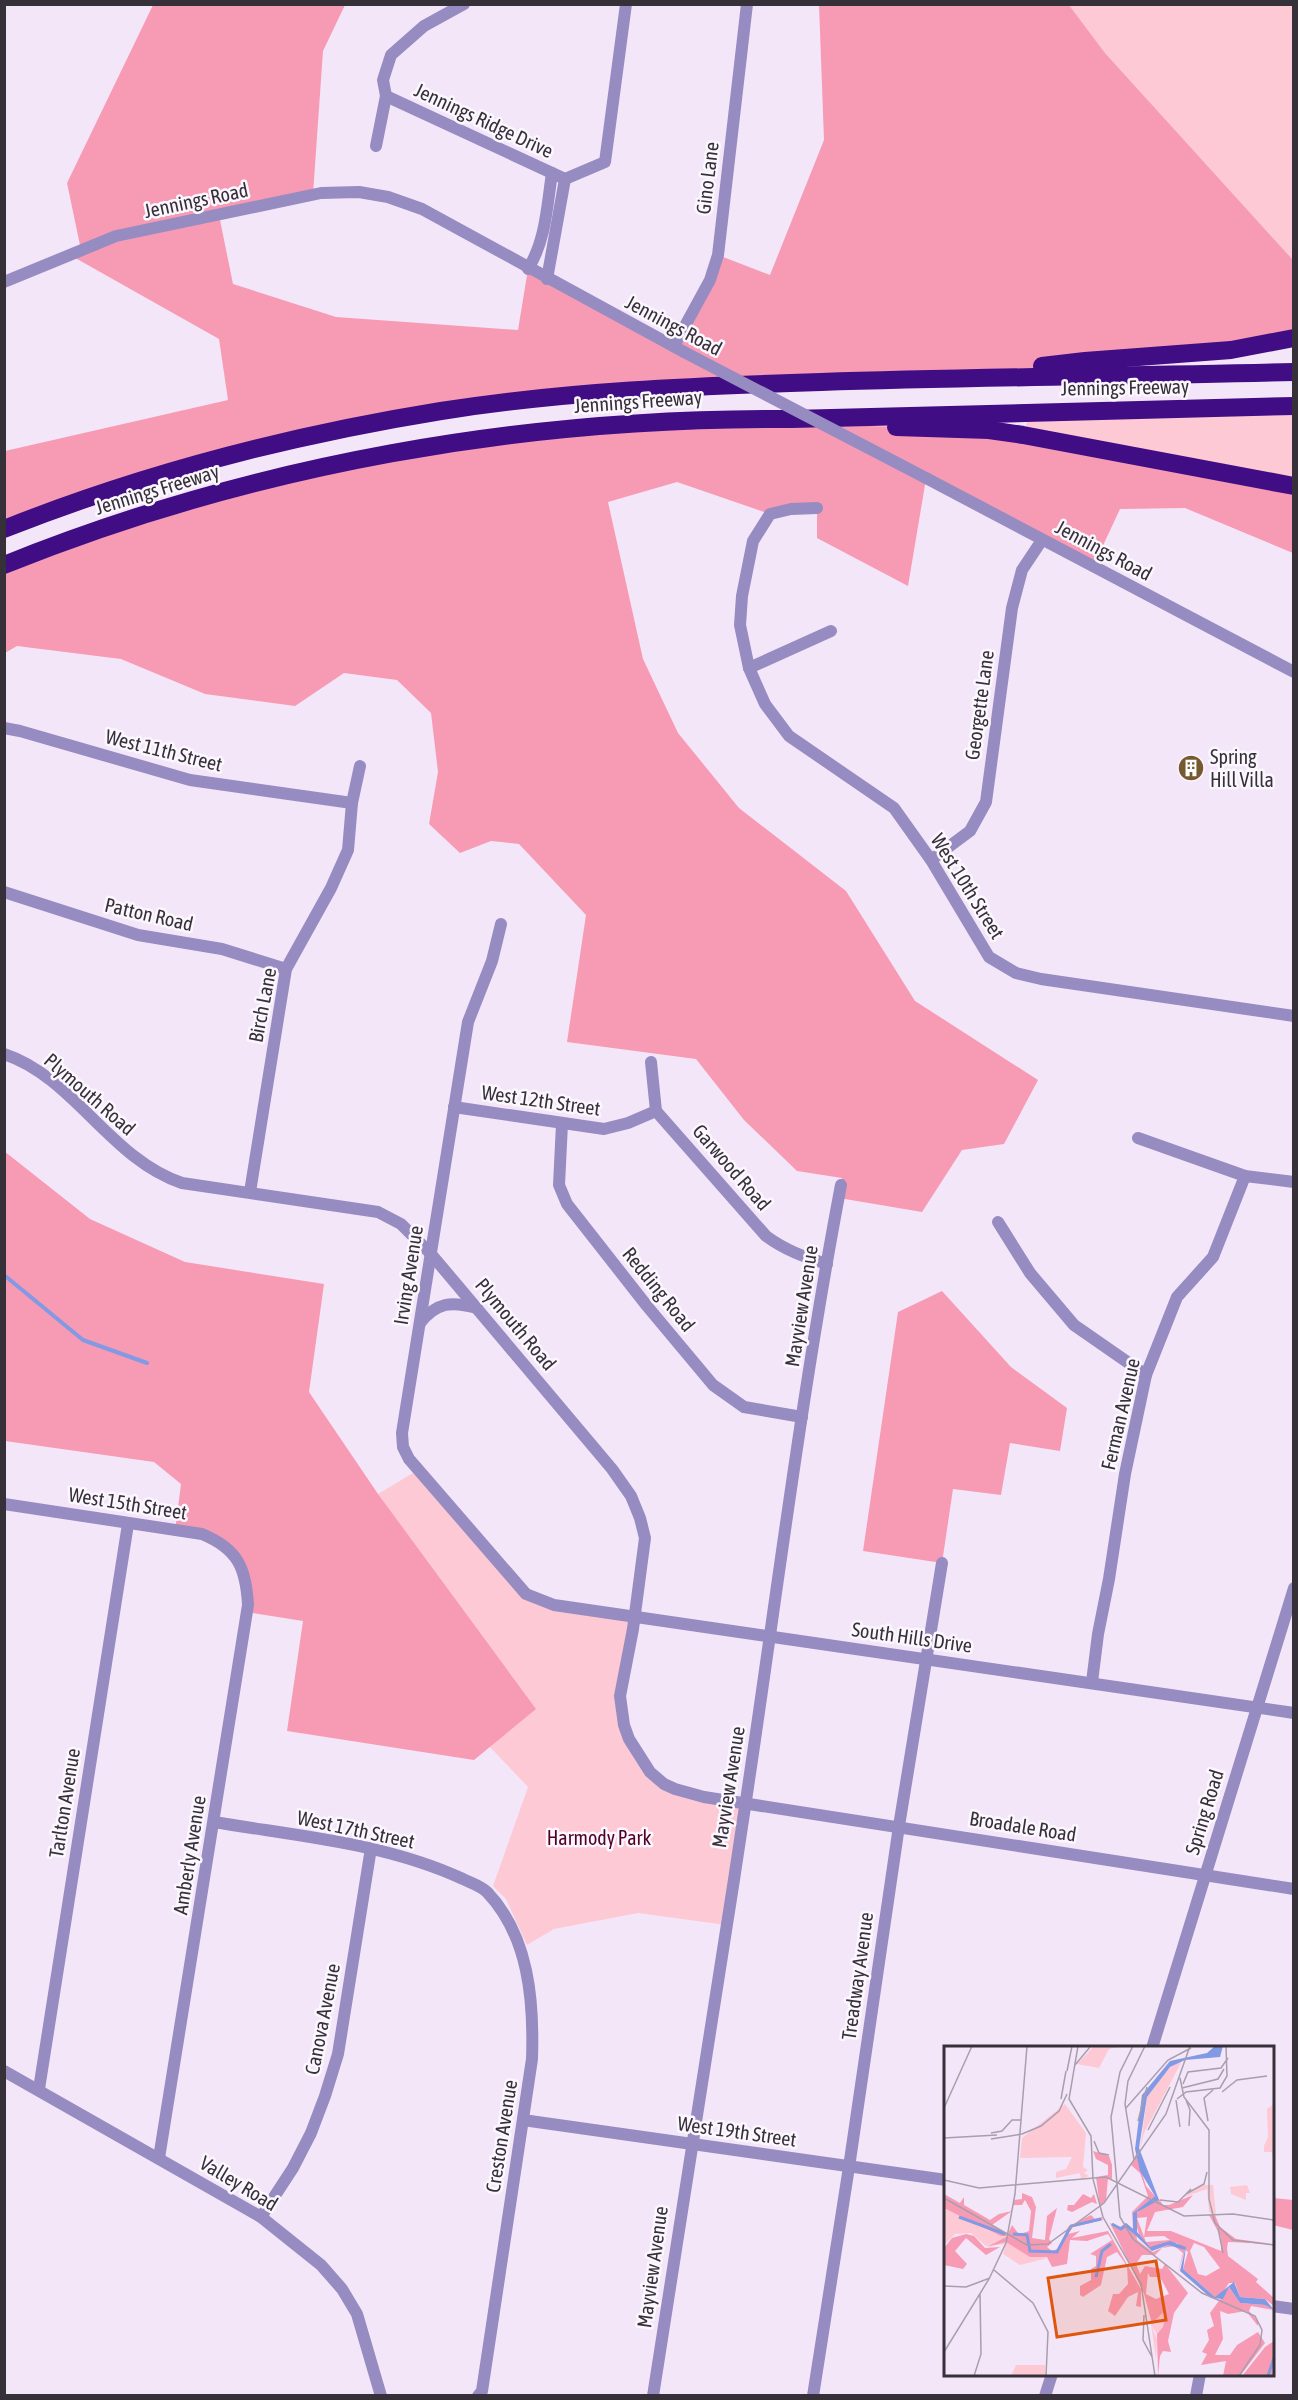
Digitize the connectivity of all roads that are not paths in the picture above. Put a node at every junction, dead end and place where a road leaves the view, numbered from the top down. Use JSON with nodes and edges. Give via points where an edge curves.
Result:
{"nodes":[{"id":1,"x":465,"y":4,"type":"edge"},
{"id":2,"x":627,"y":4,"type":"edge"},
{"id":3,"x":747,"y":4,"type":"edge"},
{"id":4,"x":386,"y":96,"type":"junction"},
{"id":5,"x":376,"y":146,"type":"dead end"},
{"id":6,"x":552,"y":173,"type":"junction"},
{"id":7,"x":565,"y":179,"type":"junction"},
{"id":8,"x":528,"y":269,"type":"junction"},
{"id":9,"x":547,"y":279,"type":"junction"},
{"id":10,"x":4,"y":282,"type":"edge"},
{"id":11,"x":1293,"y":338,"type":"edge"},
{"id":12,"x":679,"y":349,"type":"junction"},
{"id":13,"x":1293,"y":372,"type":"edge"},
{"id":14,"x":974,"y":377,"type":"junction"},
{"id":15,"x":1293,"y":406,"type":"edge"},
{"id":16,"x":792,"y":419,"type":"junction"},
{"id":17,"x":1293,"y":486,"type":"edge"},
{"id":18,"x":817,"y":508,"type":"dead end"},
{"id":19,"x":4,"y":529,"type":"edge"},
{"id":20,"x":1042,"y":540,"type":"junction"},
{"id":21,"x":4,"y":565,"type":"edge"},
{"id":22,"x":831,"y":631,"type":"dead end"},
{"id":23,"x":749,"y":668,"type":"junction"},
{"id":24,"x":1293,"y":672,"type":"edge"},
{"id":25,"x":4,"y":728,"type":"edge"},
{"id":26,"x":360,"y":766,"type":"dead end"},
{"id":27,"x":352,"y":803,"type":"junction"},
{"id":28,"x":931,"y":860,"type":"junction"},
{"id":29,"x":4,"y":892,"type":"edge"},
{"id":30,"x":501,"y":924,"type":"dead end"},
{"id":31,"x":286,"y":969,"type":"junction"},
{"id":32,"x":1293,"y":1016,"type":"edge"},
{"id":33,"x":4,"y":1054,"type":"edge"},
{"id":34,"x":651,"y":1062,"type":"dead end"},
{"id":35,"x":454,"y":1107,"type":"junction"},
{"id":36,"x":656,"y":1111,"type":"junction"},
{"id":37,"x":562,"y":1124,"type":"junction"},
{"id":38,"x":1138,"y":1138,"type":"dead end"},
{"id":39,"x":1245,"y":1176,"type":"junction"},
{"id":40,"x":1293,"y":1182,"type":"edge"},
{"id":41,"x":841,"y":1185,"type":"dead end"},
{"id":42,"x":250,"y":1192,"type":"junction"},
{"id":43,"x":998,"y":1222,"type":"dead end"},
{"id":44,"x":431,"y":1254,"type":"junction"},
{"id":45,"x":827,"y":1264,"type":"junction"},
{"id":46,"x":477,"y":1308,"type":"junction"},
{"id":47,"x":420,"y":1323,"type":"junction"},
{"id":48,"x":1146,"y":1375,"type":"junction"},
{"id":49,"x":802,"y":1417,"type":"junction"},
{"id":50,"x":4,"y":1504,"type":"edge"},
{"id":51,"x":128,"y":1524,"type":"junction"},
{"id":52,"x":238,"y":1559,"type":"joint"},
{"id":53,"x":942,"y":1563,"type":"dead end"},
{"id":54,"x":1293,"y":1588,"type":"edge"},
{"id":55,"x":526,"y":1594,"type":"joint"},
{"id":56,"x":634,"y":1616,"type":"junction"},
{"id":57,"x":770,"y":1636,"type":"junction"},
{"id":58,"x":927,"y":1658,"type":"junction"},
{"id":59,"x":1092,"y":1682,"type":"junction"},
{"id":60,"x":1257,"y":1708,"type":"junction"},
{"id":61,"x":1293,"y":1713,"type":"edge"},
{"id":62,"x":746,"y":1802,"type":"junction"},
{"id":63,"x":214,"y":1822,"type":"junction"},
{"id":64,"x":899,"y":1826,"type":"junction"},
{"id":65,"x":371,"y":1848,"type":"junction"},
{"id":66,"x":1206,"y":1875,"type":"junction"},
{"id":67,"x":485,"y":1889,"type":"joint"},
{"id":68,"x":1293,"y":1889,"type":"edge"},
{"id":69,"x":1153,"y":2046,"type":"edge"},
{"id":70,"x":4,"y":2071,"type":"edge"},
{"id":71,"x":39,"y":2089,"type":"junction"},
{"id":72,"x":523,"y":2120,"type":"junction"},
{"id":73,"x":690,"y":2145,"type":"junction"},
{"id":74,"x":159,"y":2158,"type":"junction"},
{"id":75,"x":849,"y":2167,"type":"junction"},
{"id":76,"x":944,"y":2180,"type":"edge"},
{"id":77,"x":261,"y":2217,"type":"junction"},
{"id":78,"x":1274,"y":2306,"type":"edge"},
{"id":79,"x":1293,"y":2309,"type":"edge"},
{"id":80,"x":1051,"y":2376,"type":"edge"},
{"id":81,"x":1200,"y":2376,"type":"edge"},
{"id":82,"x":381,"y":2396,"type":"edge"},
{"id":83,"x":478,"y":2396,"type":"edge"},
{"id":84,"x":653,"y":2396,"type":"edge"},
{"id":85,"x":813,"y":2396,"type":"edge"},
{"id":86,"x":1045,"y":2396,"type":"edge"},
{"id":87,"x":1197,"y":2396,"type":"edge"}],
"edges":[{"from":1,"to":4,"type":"street","via":[[424,26],[391,55],[383,80]]},
{"from":2,"to":7,"type":"street","via":[[605,162]]},
{"from":3,"to":12,"type":"street","name":"Gino Lane","via":[[718,255]]},
{"from":4,"to":5,"type":"street"},
{"from":4,"to":6,"type":"street","name":"Jennings Ridge Drive"},
{"from":6,"to":7,"type":"street","name":"Jennings Ridge Drive"},
{"from":6,"to":8,"type":"street","via":[[543,236]]},
{"from":7,"to":9,"type":"street"},
{"from":8,"to":9,"type":"street","name":"Jennings Road"},
{"from":8,"to":10,"type":"street","name":"Jennings Road","via":[[422,209],[388,197],[330,192],[116,236]]},
{"from":9,"to":12,"type":"street","name":"Jennings Road"},
{"from":11,"to":14,"type":"highway","via":[[1231,350],[1085,361]]},
{"from":12,"to":20,"type":"street","name":"Jennings Road","bridge":true},
{"from":13,"to":14,"type":"highway","name":"Jennings Freeway"},
{"from":14,"to":19,"type":"highway","name":"Jennings Freeway","via":[[665,387],[444,410],[323,433],[199,463]]},
{"from":15,"to":16,"type":"highway","name":"Jennings Freeway"},
{"from":16,"to":17,"type":"highway","via":[[989,430]]},
{"from":16,"to":21,"type":"highway","name":"Jennings Freeway","via":[[711,418],[620,424],[430,446],[281,477],[180,504]]},
{"from":18,"to":23,"type":"street","name":"West 10th Street","via":[[770,514],[753,541],[740,625]]},
{"from":20,"to":24,"type":"street","name":"Jennings Road"},
{"from":20,"to":28,"type":"street","name":"Georgette Lane","via":[[1022,570],[1012,608],[986,802],[970,831]]},
{"from":22,"to":23,"type":"street"},
{"from":23,"to":28,"type":"street","name":"West 10th Street","via":[[765,704],[789,736],[894,808]]},
{"from":25,"to":27,"type":"street","name":"West 11th Street","via":[[190,780]]},
{"from":26,"to":27,"type":"street","name":"Birch Lane"},
{"from":27,"to":31,"type":"street","name":"Birch Lane","via":[[348,850],[332,888]]},
{"from":28,"to":32,"type":"street","name":"West 10th Street","via":[[989,957],[1016,972]]},
{"from":29,"to":31,"type":"street","name":"Patton Road","via":[[138,935],[222,949]]},
{"from":30,"to":35,"type":"street","name":"Irving Avenue","via":[[492,961],[468,1022]]},
{"from":31,"to":42,"type":"street","name":"Birch Lane"},
{"from":33,"to":42,"type":"street","name":"Plymouth Road","via":[[47,1077],[151,1170],[182,1182]]},
{"from":34,"to":36,"type":"street"},
{"from":35,"to":37,"type":"street","name":"West 12th Street"},
{"from":35,"to":44,"type":"street","name":"Irving Avenue"},
{"from":36,"to":37,"type":"street","name":"West 12th Street","via":[[604,1129]]},
{"from":36,"to":45,"type":"street","name":"Garwood Road","via":[[766,1236],[779,1246]]},
{"from":37,"to":49,"type":"street","name":"Redding Road","via":[[559,1185],[567,1204],[654,1315],[713,1385],[744,1407]]},
{"from":38,"to":39,"type":"street"},
{"from":39,"to":40,"type":"street"},
{"from":39,"to":48,"type":"street","name":"Ferman Avenue","via":[[1212,1257],[1177,1297]]},
{"from":41,"to":45,"type":"street","name":"Mayview Avenue"},
{"from":42,"to":44,"type":"street","name":"Plymouth Road","via":[[378,1212],[401,1224]]},
{"from":43,"to":48,"type":"street","via":[[1030,1274],[1074,1325]]},
{"from":44,"to":46,"type":"street","name":"Plymouth Road"},
{"from":44,"to":47,"type":"street","name":"Irving Avenue"},
{"from":45,"to":49,"type":"street","name":"Mayview Avenue"},
{"from":46,"to":47,"type":"street","via":[[461,1304],[440,1306]]},
{"from":46,"to":56,"type":"street","name":"Plymouth Road","via":[[632,1496],[645,1538]]},
{"from":47,"to":55,"type":"street","name":"Irving Avenue","via":[[403,1447],[409,1459]]},
{"from":48,"to":59,"type":"street","name":"Ferman Avenue","via":[[1125,1474]]},
{"from":49,"to":57,"type":"street","name":"Mayview Avenue"},
{"from":50,"to":51,"type":"street","name":"West 15th Street"},
{"from":51,"to":52,"type":"street","name":"West 15th Street","via":[[202,1534],[218,1541]]},
{"from":51,"to":71,"type":"street","name":"Tarlton Avenue"},
{"from":52,"to":63,"type":"street","name":"Amberly Avenue","via":[[246,1580],[248,1605]]},
{"from":53,"to":58,"type":"street","name":"Treadway Avenue"},
{"from":54,"to":60,"type":"street","name":"Spring Road"},
{"from":55,"to":56,"type":"street","name":"South Hills Drive","via":[[554,1605]]},
{"from":56,"to":57,"type":"street","name":"South Hills Drive"},
{"from":56,"to":62,"type":"street","name":"Plymouth Road","via":[[620,1696],[624,1725],[639,1757],[650,1772],[675,1789]]},
{"from":57,"to":58,"type":"street","name":"South Hills Drive"},
{"from":57,"to":62,"type":"street","name":"Mayview Avenue"},
{"from":58,"to":59,"type":"street","name":"South Hills Drive"},
{"from":58,"to":64,"type":"street","name":"Treadway Avenue"},
{"from":59,"to":60,"type":"street","name":"South Hills Drive"},
{"from":60,"to":61,"type":"street","name":"South Hills Drive"},
{"from":60,"to":66,"type":"street","name":"Spring Road"},
{"from":62,"to":64,"type":"street","name":"Broadale Road"},
{"from":62,"to":73,"type":"street","name":"Mayview Avenue"},
{"from":63,"to":65,"type":"street","name":"West 17th Street"},
{"from":63,"to":74,"type":"street","name":"Amberly Avenue"},
{"from":64,"to":66,"type":"street","name":"Broadale Road"},
{"from":64,"to":75,"type":"street","name":"Treadway Avenue"},
{"from":65,"to":67,"type":"street","name":"West 17th Street","via":[[448,1872]]},
{"from":65,"to":77,"type":"street","name":"Canova Avenue","via":[[335,2064],[310,2133]]},
{"from":66,"to":68,"type":"street","name":"Broadale Road"},
{"from":66,"to":69,"type":"street","name":"Spring Road"},
{"from":67,"to":72,"type":"street","name":"Creston Avenue","via":[[509,1919],[523,1956],[530,1993],[532,2059]]},
{"from":70,"to":71,"type":"street","name":"Valley Road"},
{"from":71,"to":74,"type":"street","name":"Valley Road"},
{"from":72,"to":73,"type":"street","name":"West 19th Street"},
{"from":72,"to":83,"type":"street","name":"Creston Avenue","via":[[482,2391]]},
{"from":73,"to":75,"type":"street","name":"West 19th Street"},
{"from":73,"to":84,"type":"street","name":"Mayview Avenue"},
{"from":74,"to":77,"type":"street","name":"Valley Road"},
{"from":75,"to":76,"type":"street","name":"West 19th Street"},
{"from":75,"to":85,"type":"street","name":"Treadway Avenue"},
{"from":77,"to":82,"type":"street","name":"Valley Road","via":[[321,2265],[342,2289],[357,2314]]},
{"from":78,"to":79,"type":"street"},
{"from":80,"to":86,"type":"street"},
{"from":81,"to":87,"type":"street"}]}
